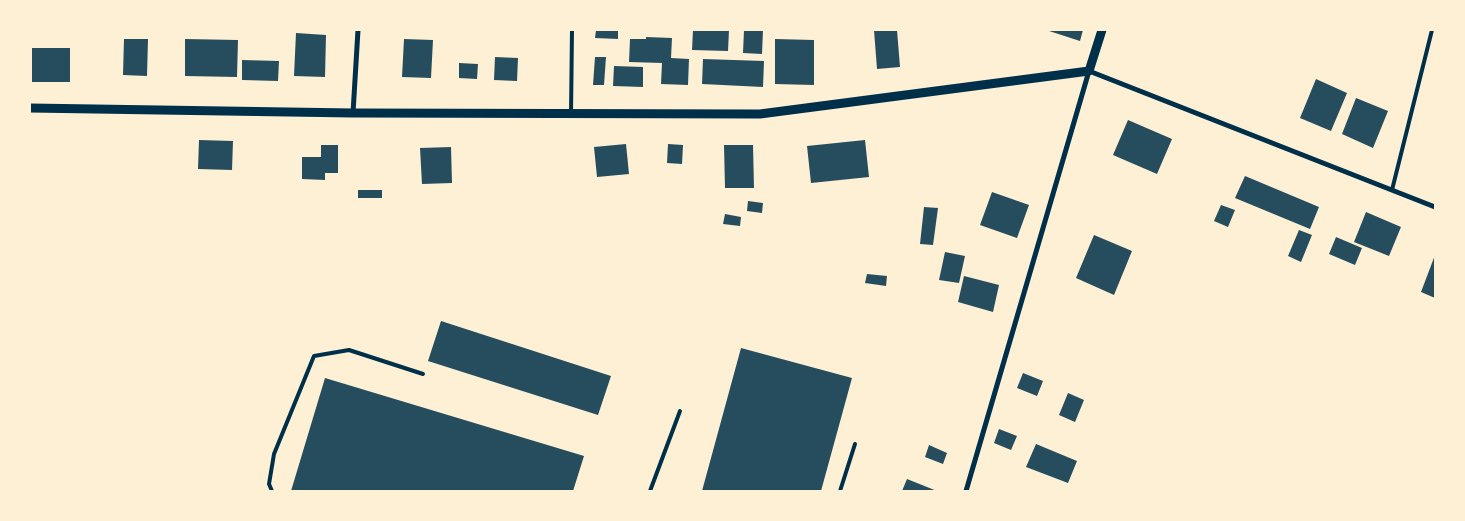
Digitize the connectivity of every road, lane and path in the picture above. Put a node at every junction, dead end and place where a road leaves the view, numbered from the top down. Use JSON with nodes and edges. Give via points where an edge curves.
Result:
{"nodes":[{"id":1,"x":358,"y":30,"type":"edge"},
{"id":2,"x":572,"y":30,"type":"edge"},
{"id":3,"x":1102,"y":30,"type":"edge"},
{"id":4,"x":1432,"y":30,"type":"edge"},
{"id":5,"x":1089,"y":71,"type":"junction"},
{"id":6,"x":30,"y":108,"type":"edge"},
{"id":7,"x":353,"y":113,"type":"junction"},
{"id":8,"x":571,"y":114,"type":"junction"},
{"id":9,"x":1392,"y":190,"type":"junction"},
{"id":10,"x":1435,"y":207,"type":"edge"},
{"id":11,"x":423,"y":374,"type":"dead end"},
{"id":12,"x":680,"y":411,"type":"dead end"},
{"id":13,"x":855,"y":444,"type":"dead end"},
{"id":14,"x":272,"y":491,"type":"edge"},
{"id":15,"x":650,"y":491,"type":"edge"},
{"id":16,"x":840,"y":491,"type":"edge"},
{"id":17,"x":966,"y":491,"type":"edge"}],
"edges":[{"from":1,"to":7,"type":"street"},
{"from":2,"to":8,"type":"lane"},
{"from":3,"to":5,"type":"street"},
{"from":4,"to":9,"type":"lane"},
{"from":5,"to":8,"type":"street","via":[[760,114]]},
{"from":5,"to":9,"type":"street"},
{"from":5,"to":17,"type":"street"},
{"from":6,"to":7,"type":"street"},
{"from":7,"to":8,"type":"street"},
{"from":9,"to":10,"type":"street"},
{"from":11,"to":14,"type":"lane","via":[[350,350],[314,356],[274,454],[269,484]]},
{"from":12,"to":15,"type":"lane"},
{"from":13,"to":16,"type":"lane"}]}
